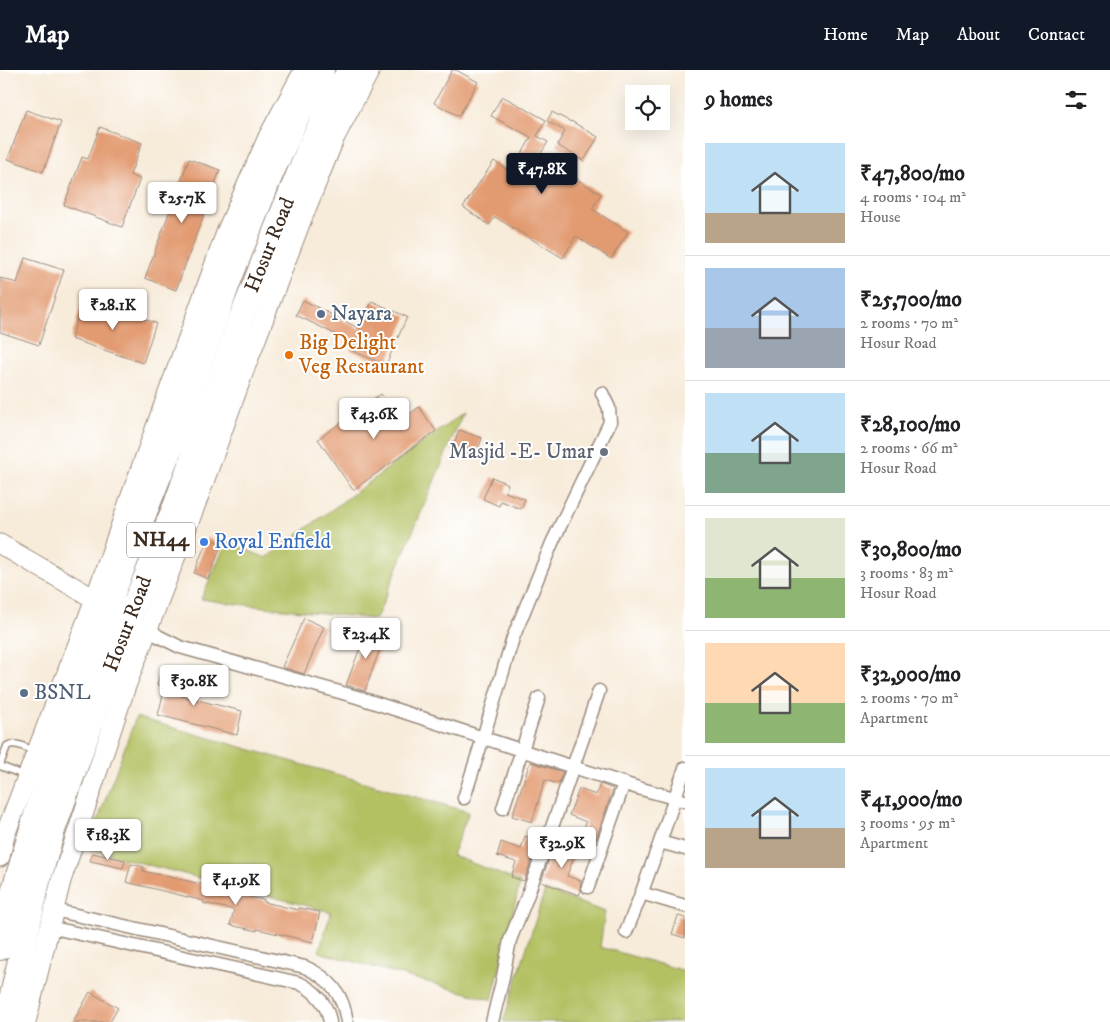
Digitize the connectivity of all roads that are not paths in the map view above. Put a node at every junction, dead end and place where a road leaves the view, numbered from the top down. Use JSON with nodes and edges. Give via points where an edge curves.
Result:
{"nodes":[{"id":1,"x":304,"y":70,"type":"edge"},
{"id":2,"x":322,"y":70,"type":"edge"},
{"id":3,"x":350,"y":70,"type":"edge"},
{"id":4,"x":370,"y":70,"type":"edge"},
{"id":5,"x":602,"y":393,"type":"dead end"},
{"id":6,"x":0,"y":544,"type":"edge"},
{"id":7,"x":102,"y":603,"type":"junction"},
{"id":8,"x":144,"y":620,"type":"junction"},
{"id":9,"x":599,"y":691,"type":"dead end"},
{"id":10,"x":539,"y":698,"type":"dead end"},
{"id":11,"x":483,"y":738,"type":"junction"},
{"id":12,"x":522,"y":750,"type":"junction"},
{"id":13,"x":37,"y":752,"type":"junction"},
{"id":14,"x":0,"y":766,"type":"edge"},
{"id":15,"x":573,"y":767,"type":"junction"},
{"id":16,"x":685,"y":768,"type":"edge"},
{"id":17,"x":28,"y":776,"type":"junction"},
{"id":18,"x":624,"y":783,"type":"junction"},
{"id":19,"x":464,"y":798,"type":"dead end"},
{"id":20,"x":680,"y":800,"type":"edge"},
{"id":21,"x":503,"y":808,"type":"dead end"},
{"id":22,"x":660,"y":842,"type":"junction"},
{"id":23,"x":685,"y":849,"type":"edge"},
{"id":24,"x":0,"y":857,"type":"edge"},
{"id":25,"x":588,"y":887,"type":"dead end"},
{"id":26,"x":641,"y":892,"type":"junction"},
{"id":27,"x":685,"y":906,"type":"edge"},
{"id":28,"x":51,"y":919,"type":"junction"},
{"id":29,"x":626,"y":932,"type":"dead end"},
{"id":30,"x":0,"y":948,"type":"edge"},
{"id":31,"x":6,"y":1022,"type":"edge"},
{"id":32,"x":26,"y":1022,"type":"edge"},
{"id":33,"x":330,"y":1022,"type":"edge"},
{"id":34,"x":347,"y":1022,"type":"edge"},
{"id":35,"x":492,"y":1022,"type":"edge"}],
"edges":[{"from":1,"to":7,"type":"street","via":[[268,137],[228,230],[139,474]]},
{"from":2,"to":7,"type":"highway","name":"Hosur Road","number":"NH44","via":[[264,192],[228,283],[173,441]]},
{"from":3,"to":8,"type":"highway","name":"Hosur Road","number":"NH44","via":[[308,151],[240,319],[176,504]]},
{"from":4,"to":8,"type":"street","via":[[335,137],[197,501]]},
{"from":5,"to":11,"type":"street","via":[[609,408],[610,422],[552,543],[513,638]]},
{"from":6,"to":7,"type":"street"},
{"from":7,"to":8,"type":"street"},
{"from":7,"to":13,"type":"street"},
{"from":7,"to":30,"type":"highway","name":"Hosur Road","number":"NH44","via":[[37,812]]},
{"from":8,"to":11,"type":"street","via":[[158,636],[180,647],[357,697]]},
{"from":8,"to":28,"type":"street"},
{"from":8,"to":31,"type":"highway","name":"Hosur Road","number":"NH44","via":[[53,830]]},
{"from":9,"to":15,"type":"street"},
{"from":10,"to":12,"type":"street"},
{"from":11,"to":12,"type":"street"},
{"from":11,"to":19,"type":"street"},
{"from":12,"to":15,"type":"street"},
{"from":12,"to":21,"type":"street"},
{"from":13,"to":14,"type":"lane","via":[[12,744],[7,746]]},
{"from":13,"to":17,"type":"street"},
{"from":14,"to":17,"type":"lane"},
{"from":15,"to":18,"type":"street"},
{"from":15,"to":35,"type":"street","via":[[510,940]]},
{"from":16,"to":20,"type":"street"},
{"from":17,"to":24,"type":"street"},
{"from":18,"to":20,"type":"street"},
{"from":18,"to":25,"type":"street"},
{"from":20,"to":22,"type":"street"},
{"from":22,"to":23,"type":"street"},
{"from":22,"to":26,"type":"street"},
{"from":26,"to":27,"type":"street"},
{"from":26,"to":29,"type":"street"},
{"from":28,"to":32,"type":"street"},
{"from":28,"to":33,"type":"street","via":[[299,983],[322,1001]]},
{"from":28,"to":34,"type":"street","via":[[305,967],[322,976],[336,991],[345,1008]]}]}
